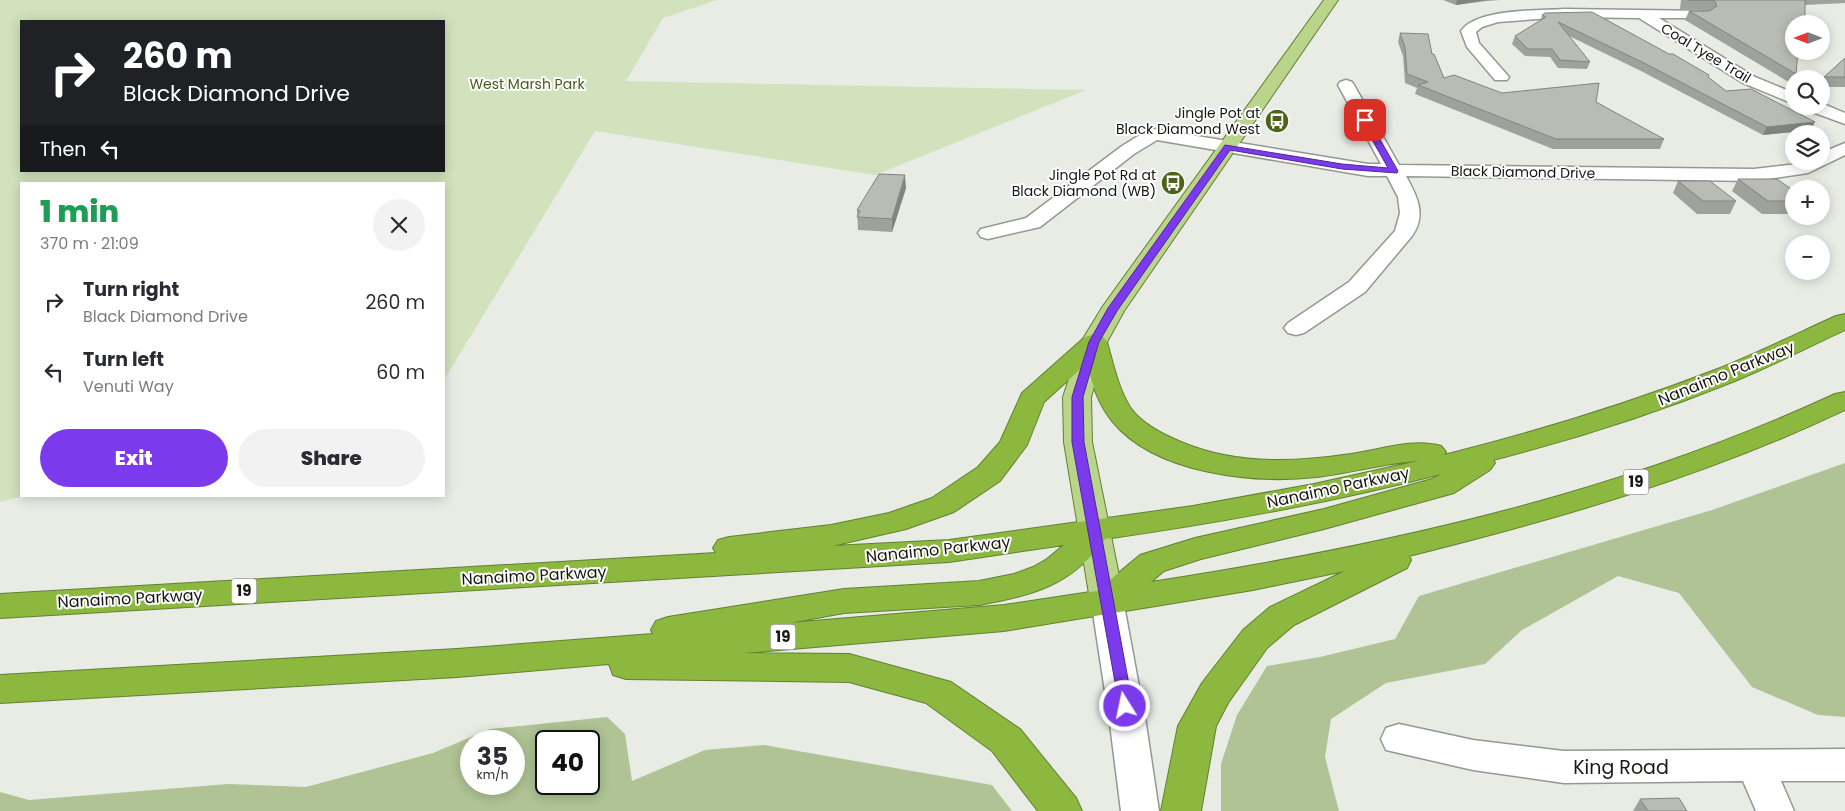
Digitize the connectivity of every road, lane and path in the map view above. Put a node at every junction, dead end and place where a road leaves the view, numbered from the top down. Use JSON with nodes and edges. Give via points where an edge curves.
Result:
{"nodes":[{"id":1,"x":1331,"y":0,"type":"edge"},
{"id":2,"x":1621,"y":0,"type":"edge"},
{"id":3,"x":1642,"y":14,"type":"junction"},
{"id":4,"x":1705,"y":14,"type":"edge"},
{"id":5,"x":1501,"y":77,"type":"dead end"},
{"id":6,"x":1346,"y":85,"type":"dead end"},
{"id":7,"x":1785,"y":94,"type":"edge"},
{"id":8,"x":1830,"y":113,"type":"edge"},
{"id":9,"x":1845,"y":119,"type":"edge"},
{"id":10,"x":1228,"y":147,"type":"junction"},
{"id":11,"x":1845,"y":148,"type":"edge"},
{"id":12,"x":1830,"y":155,"type":"edge"},
{"id":13,"x":1801,"y":170,"type":"edge"},
{"id":14,"x":1394,"y":171,"type":"junction"},
{"id":15,"x":988,"y":233,"type":"dead end"},
{"id":16,"x":1845,"y":321,"type":"edge"},
{"id":17,"x":1296,"y":328,"type":"dead end"},
{"id":18,"x":1094,"y":342,"type":"junction"},
{"id":19,"x":1845,"y":400,"type":"edge"},
{"id":20,"x":1502,"y":449,"type":"junction"},
{"id":21,"x":1095,"y":530,"type":"junction"},
{"id":22,"x":1420,"y":542,"type":"junction"},
{"id":23,"x":487,"y":577,"type":"junction"},
{"id":24,"x":1107,"y":600,"type":"junction"},
{"id":25,"x":0,"y":606,"type":"edge"},
{"id":26,"x":457,"y":663,"type":"junction"},
{"id":27,"x":0,"y":689,"type":"edge"},
{"id":28,"x":1399,"y":739,"type":"dead end"},
{"id":29,"x":1845,"y":765,"type":"edge"},
{"id":30,"x":1756,"y":767,"type":"junction"},
{"id":31,"x":1062,"y":811,"type":"edge"},
{"id":32,"x":1140,"y":811,"type":"edge"},
{"id":33,"x":1181,"y":811,"type":"edge"},
{"id":34,"x":1775,"y":811,"type":"edge"}],
"edges":[{"from":1,"to":10,"type":"main road"},
{"from":2,"to":3,"type":"street","name":"Coal Tyee Trail"},
{"from":3,"to":4,"type":"street"},
{"from":3,"to":5,"type":"street","via":[[1564,13],[1497,18],[1477,24],[1468,32],[1472,44]]},
{"from":3,"to":7,"type":"street","name":"Coal Tyee Trail","via":[[1749,80]]},
{"from":6,"to":14,"type":"street"},
{"from":8,"to":9,"type":"street"},
{"from":10,"to":14,"type":"street","name":"Black Diamond Drive","via":[[1350,168]]},
{"from":10,"to":15,"type":"street","name":"Black Diamond Drive","via":[[1154,134],[1032,223]]},
{"from":10,"to":18,"type":"main road","via":[[1112,310]]},
{"from":11,"to":12,"type":"street","name":"Black Diamond Drive"},
{"from":13,"to":14,"type":"street","name":"Black Diamond Drive","via":[[1754,175]]},
{"from":14,"to":17,"type":"street","via":[[1408,197],[1410,212],[1405,232],[1357,287]]},
{"from":16,"to":20,"type":"highway","name":"Nanaimo Parkway","number":"19","via":[[1759,362],[1658,401]]},
{"from":18,"to":20,"type":"highway","via":[[1116,408],[1128,422],[1169,450],[1193,458],[1243,468],[1289,470],[1323,468],[1416,452]]},
{"from":18,"to":21,"type":"main road","via":[[1078,397],[1078,442]]},
{"from":18,"to":23,"type":"highway","via":[[1032,399],[1013,445],[989,474],[944,505],[895,522],[831,536]]},
{"from":19,"to":22,"type":"highway","number":"19","via":[[1787,427],[1680,468],[1535,513]]},
{"from":20,"to":21,"type":"highway","name":"Nanaimo Parkway","number":"19","via":[[1314,494]]},
{"from":20,"to":24,"type":"highway","via":[[1443,486],[1324,519],[1195,549],[1152,563]]},
{"from":21,"to":23,"type":"highway","name":"Nanaimo Parkway","number":"19","via":[[949,551]]},
{"from":21,"to":24,"type":"main road"},
{"from":21,"to":26,"type":"highway","via":[[1083,548],[1065,564],[1034,581],[996,590],[844,602]]},
{"from":22,"to":24,"type":"highway","number":"19","via":[[1253,578]]},
{"from":22,"to":33,"type":"highway","via":[[1393,561],[1282,616],[1255,640],[1215,692],[1197,726]]},
{"from":23,"to":25,"type":"highway","name":"Nanaimo Parkway","number":"19"},
{"from":24,"to":26,"type":"highway","number":"19","via":[[988,621]]},
{"from":24,"to":32,"type":"street"},
{"from":26,"to":27,"type":"highway","number":"19"},
{"from":26,"to":31,"type":"highway","via":[[849,668],[938,692],[1006,740]]},
{"from":28,"to":30,"type":"street","name":"King Road","via":[[1473,755],[1564,767]]},
{"from":29,"to":30,"type":"street","name":"King Road"},
{"from":30,"to":34,"type":"street"}]}
